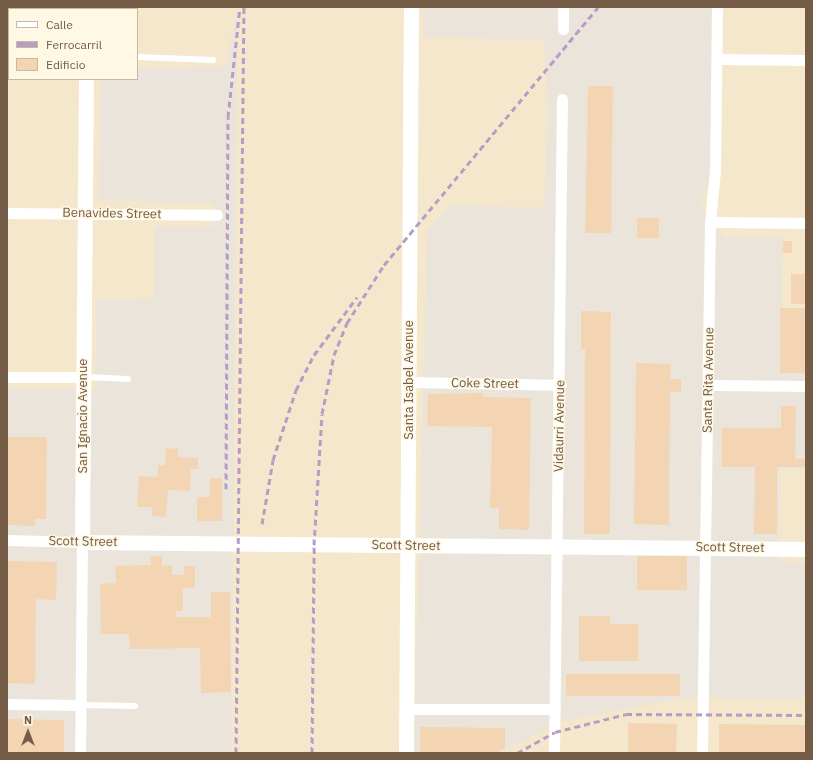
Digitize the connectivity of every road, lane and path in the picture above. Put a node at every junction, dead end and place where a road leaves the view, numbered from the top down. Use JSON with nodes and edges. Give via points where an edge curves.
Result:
{"nodes":[{"id":1,"x":411,"y":7,"type":"edge"},
{"id":2,"x":563,"y":7,"type":"edge"},
{"id":3,"x":717,"y":7,"type":"edge"},
{"id":4,"x":563,"y":29,"type":"dead end"},
{"id":5,"x":138,"y":57,"type":"edge"},
{"id":6,"x":717,"y":59,"type":"junction"},
{"id":7,"x":213,"y":60,"type":"dead end"},
{"id":8,"x":806,"y":60,"type":"edge"},
{"id":9,"x":86,"y":80,"type":"edge"},
{"id":10,"x":562,"y":100,"type":"dead end"},
{"id":11,"x":7,"y":212,"type":"edge"},
{"id":12,"x":85,"y":214,"type":"junction"},
{"id":13,"x":217,"y":215,"type":"dead end"},
{"id":14,"x":710,"y":222,"type":"junction"},
{"id":15,"x":806,"y":223,"type":"edge"},
{"id":16,"x":7,"y":377,"type":"edge"},
{"id":17,"x":83,"y":377,"type":"junction"},
{"id":18,"x":128,"y":379,"type":"dead end"},
{"id":19,"x":410,"y":382,"type":"junction"},
{"id":20,"x":561,"y":385,"type":"junction"},
{"id":21,"x":709,"y":385,"type":"junction"},
{"id":22,"x":806,"y":386,"type":"edge"},
{"id":23,"x":7,"y":540,"type":"edge"},
{"id":24,"x":82,"y":542,"type":"junction"},
{"id":25,"x":407,"y":546,"type":"junction"},
{"id":26,"x":559,"y":548,"type":"junction"},
{"id":27,"x":706,"y":548,"type":"junction"},
{"id":28,"x":806,"y":549,"type":"edge"},
{"id":29,"x":7,"y":704,"type":"edge"},
{"id":30,"x":80,"y":705,"type":"junction"},
{"id":31,"x":135,"y":706,"type":"dead end"},
{"id":32,"x":406,"y":709,"type":"junction"},
{"id":33,"x":555,"y":709,"type":"junction"},
{"id":34,"x":80,"y":753,"type":"edge"},
{"id":35,"x":406,"y":753,"type":"edge"},
{"id":36,"x":554,"y":753,"type":"edge"},
{"id":37,"x":702,"y":753,"type":"edge"}],
"edges":[{"from":1,"to":19,"type":"street","name":"Santa Isabel Avenue"},
{"from":2,"to":4,"type":"street"},
{"from":3,"to":6,"type":"street","name":"Santa Rita Avenue"},
{"from":5,"to":7,"type":"lane"},
{"from":6,"to":8,"type":"street"},
{"from":6,"to":14,"type":"street","name":"Santa Rita Avenue","via":[[715,170]]},
{"from":9,"to":12,"type":"street","name":"San Ignacio Avenue"},
{"from":10,"to":20,"type":"street","name":"Vidaurri Avenue"},
{"from":11,"to":12,"type":"street","name":"Benavides Street"},
{"from":12,"to":13,"type":"street","name":"Benavides Street"},
{"from":12,"to":17,"type":"street","name":"San Ignacio Avenue"},
{"from":14,"to":15,"type":"street"},
{"from":14,"to":21,"type":"street","name":"Santa Rita Avenue"},
{"from":16,"to":17,"type":"street"},
{"from":17,"to":18,"type":"lane"},
{"from":17,"to":24,"type":"street","name":"San Ignacio Avenue"},
{"from":19,"to":20,"type":"street","name":"Coke Street"},
{"from":19,"to":25,"type":"street","name":"Santa Isabel Avenue"},
{"from":20,"to":26,"type":"street","name":"Vidaurri Avenue"},
{"from":21,"to":22,"type":"street"},
{"from":21,"to":27,"type":"street","name":"Santa Rita Avenue"},
{"from":23,"to":24,"type":"street","name":"Scott Street"},
{"from":24,"to":25,"type":"street","name":"Scott Street"},
{"from":24,"to":30,"type":"street","name":"San Ignacio Avenue"},
{"from":25,"to":26,"type":"street","name":"Scott Street"},
{"from":25,"to":32,"type":"street","name":"Santa Isabel Avenue"},
{"from":26,"to":27,"type":"street","name":"Scott Street"},
{"from":26,"to":33,"type":"street","name":"Vidaurri Avenue"},
{"from":27,"to":28,"type":"street","name":"Scott Street"},
{"from":27,"to":37,"type":"street","name":"Santa Rita Avenue"},
{"from":29,"to":30,"type":"street"},
{"from":30,"to":31,"type":"lane"},
{"from":30,"to":34,"type":"street","name":"San Ignacio Avenue"},
{"from":32,"to":33,"type":"street"},
{"from":32,"to":35,"type":"street","name":"Santa Isabel Avenue"},
{"from":33,"to":36,"type":"street","name":"Vidaurri Avenue"}]}
